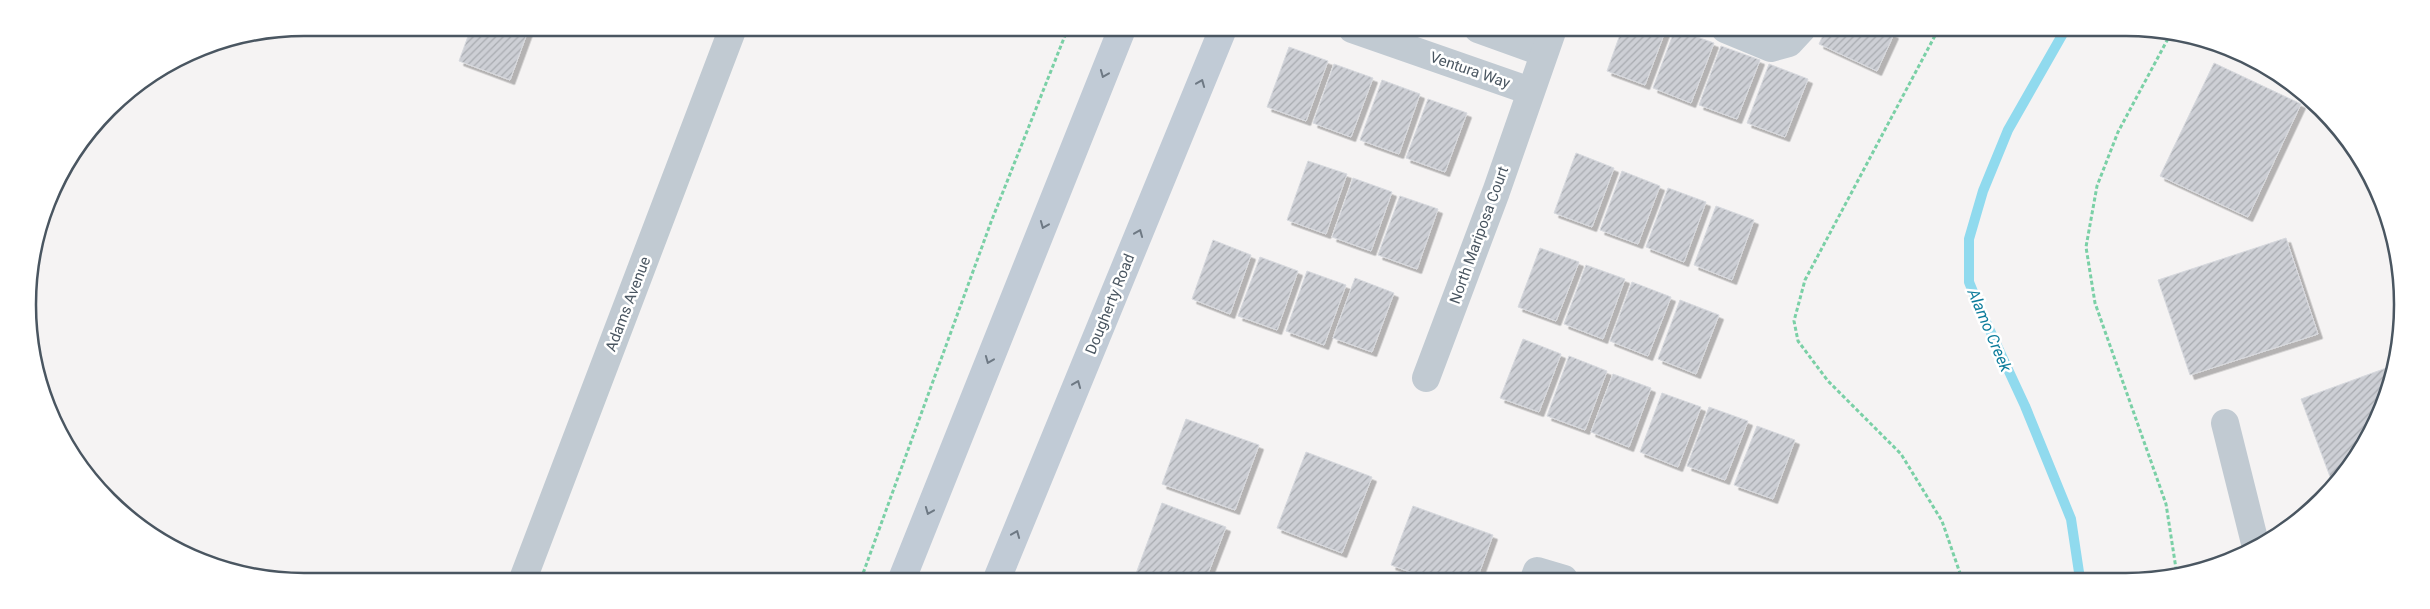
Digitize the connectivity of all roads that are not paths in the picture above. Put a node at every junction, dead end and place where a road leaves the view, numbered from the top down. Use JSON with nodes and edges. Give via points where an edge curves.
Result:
{"nodes":[{"id":1,"x":730,"y":36,"type":"edge"},
{"id":2,"x":1119,"y":36,"type":"edge"},
{"id":3,"x":1220,"y":36,"type":"edge"},
{"id":4,"x":1372,"y":36,"type":"edge"},
{"id":5,"x":1519,"y":36,"type":"edge"},
{"id":6,"x":1742,"y":36,"type":"edge"},
{"id":7,"x":1796,"y":36,"type":"edge"},
{"id":8,"x":1548,"y":41,"type":"edge"},
{"id":9,"x":1530,"y":91,"type":"junction"},
{"id":10,"x":1426,"y":378,"type":"dead end"},
{"id":11,"x":2226,"y":423,"type":"dead end"},
{"id":12,"x":2254,"y":540,"type":"edge"},
{"id":13,"x":525,"y":573,"type":"edge"},
{"id":14,"x":904,"y":573,"type":"edge"},
{"id":15,"x":999,"y":573,"type":"edge"}],
"edges":[{"from":1,"to":13,"type":"street","name":"Adams Avenue"},
{"from":2,"to":14,"type":"main road","one_way":true},
{"from":15,"to":3,"type":"main road","name":"Dougherty Road","one_way":true},
{"from":4,"to":9,"type":"street","name":"Ventura Way"},
{"from":5,"to":8,"type":"street"},
{"from":6,"to":7,"type":"street","via":[[1771,48],[1789,43]]},
{"from":8,"to":9,"type":"street","name":"North Mariposa Court"},
{"from":9,"to":10,"type":"street","name":"North Mariposa Court"},
{"from":11,"to":12,"type":"street"}]}
